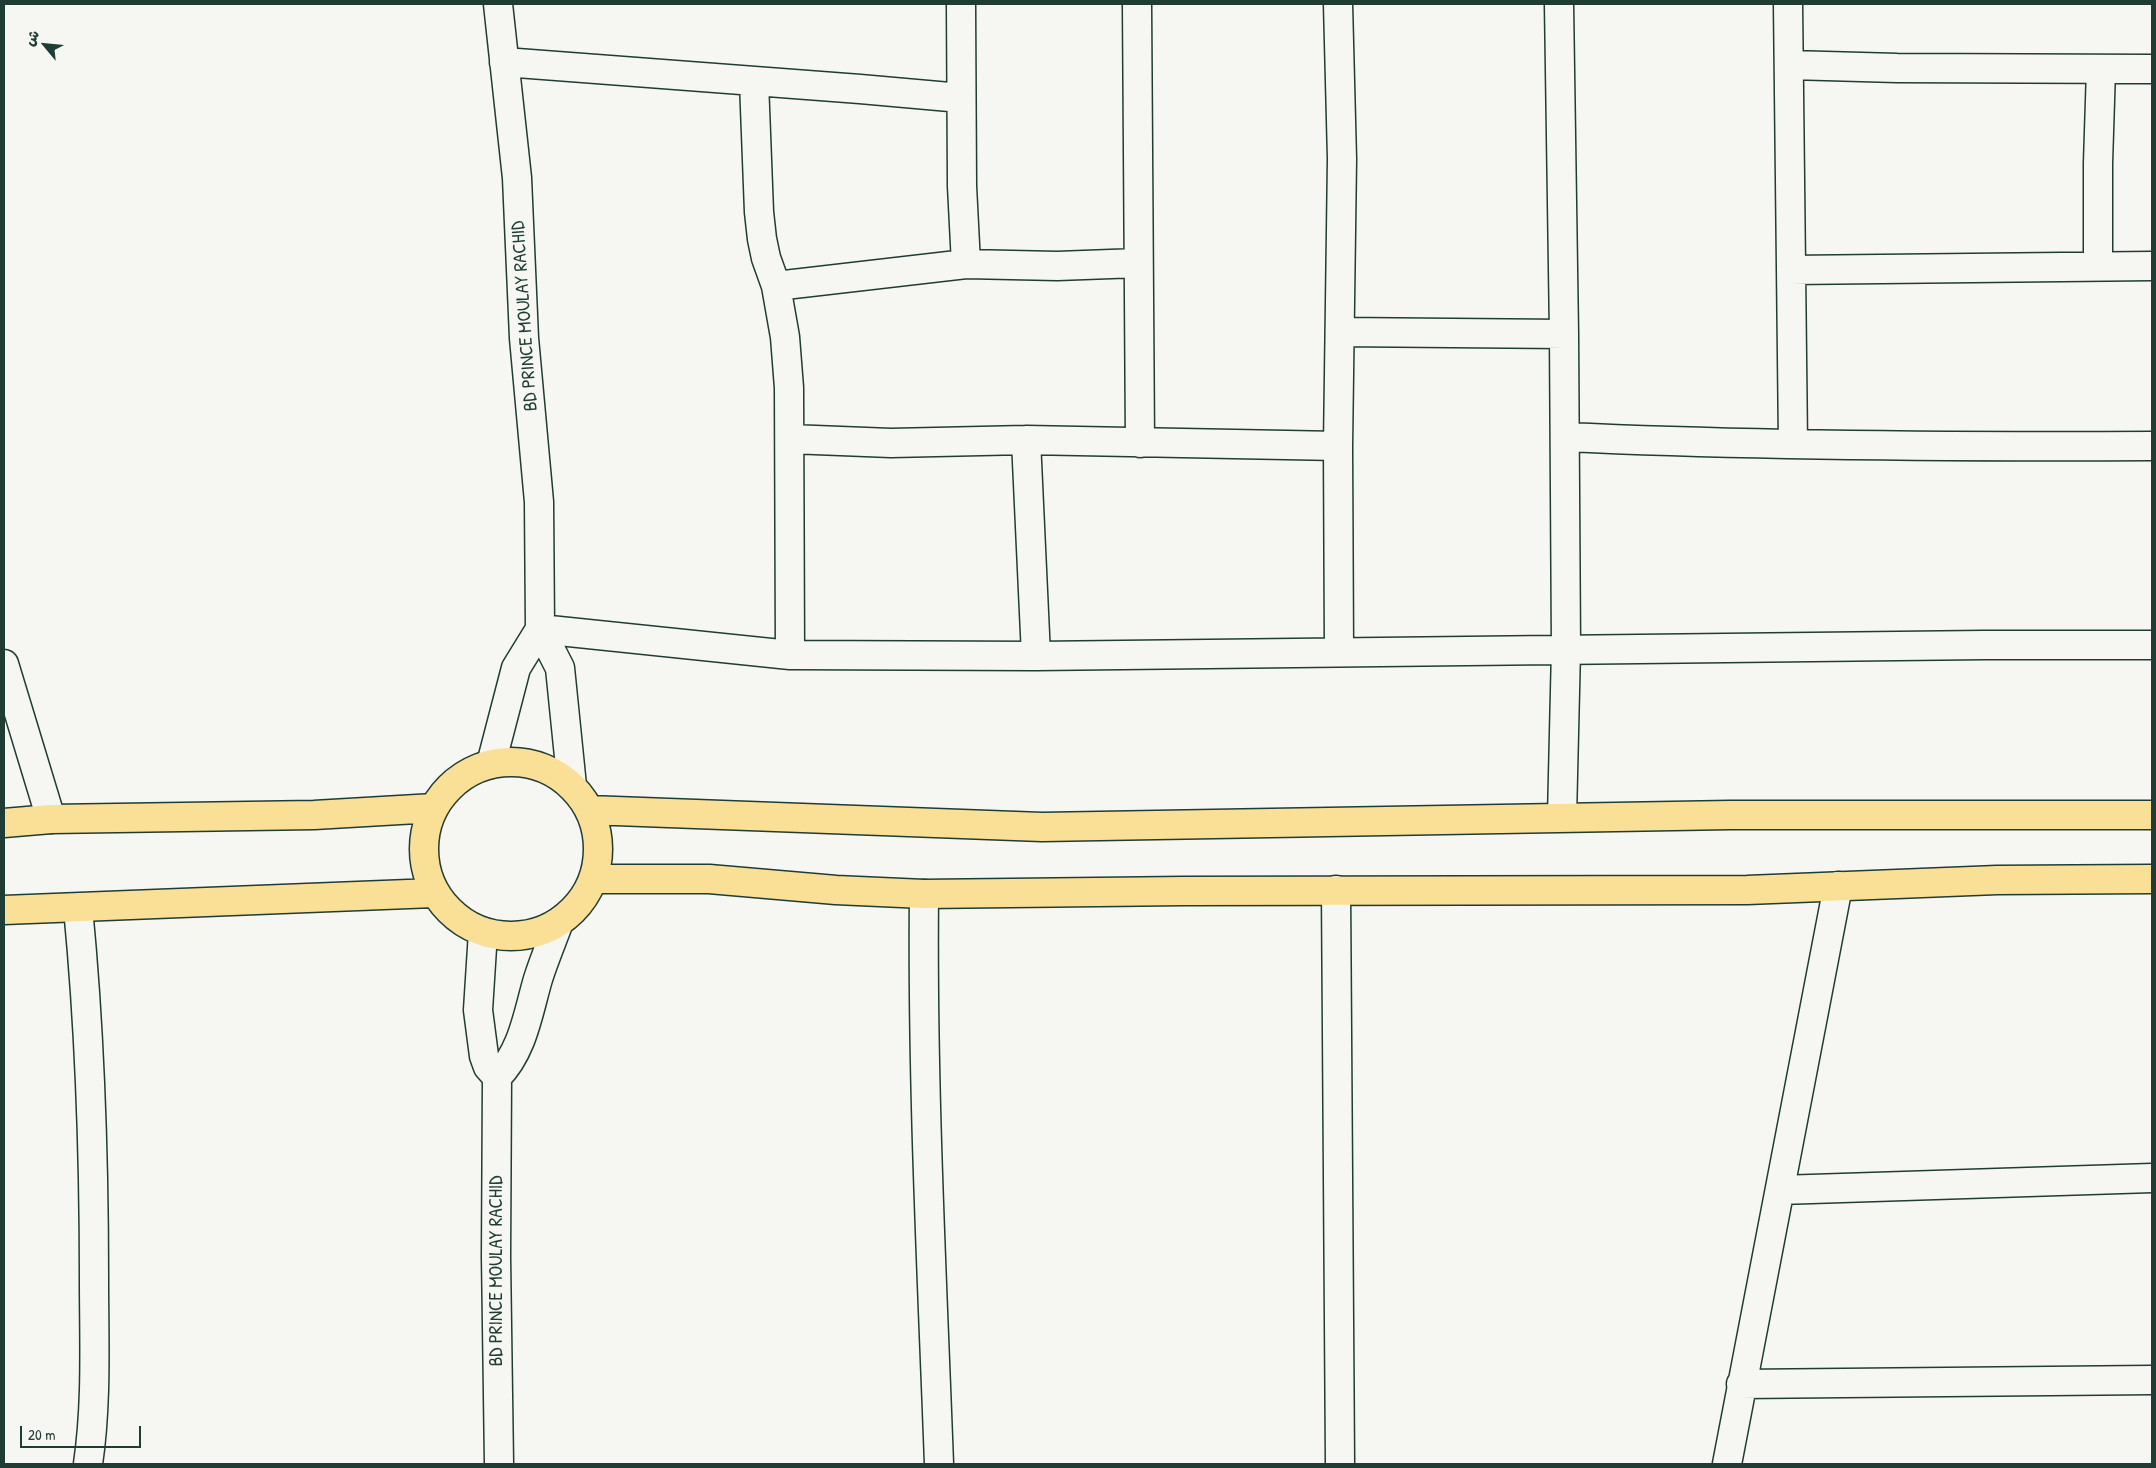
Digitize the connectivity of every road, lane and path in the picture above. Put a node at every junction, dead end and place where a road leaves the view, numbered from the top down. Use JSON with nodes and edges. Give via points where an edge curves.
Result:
{"nodes":[{"id":1,"x":498,"y":4,"type":"edge"},
{"id":2,"x":961,"y":4,"type":"edge"},
{"id":3,"x":1137,"y":4,"type":"edge"},
{"id":4,"x":1338,"y":4,"type":"edge"},
{"id":5,"x":1559,"y":4,"type":"edge"},
{"id":6,"x":1788,"y":4,"type":"edge"},
{"id":7,"x":504,"y":62,"type":"junction"},
{"id":8,"x":1790,"y":65,"type":"junction"},
{"id":9,"x":2101,"y":69,"type":"junction"},
{"id":10,"x":2152,"y":69,"type":"edge"},
{"id":11,"x":754,"y":82,"type":"junction"},
{"id":12,"x":961,"y":98,"type":"junction"},
{"id":13,"x":1138,"y":263,"type":"junction"},
{"id":14,"x":966,"y":264,"type":"junction"},
{"id":15,"x":2098,"y":266,"type":"junction"},
{"id":16,"x":2152,"y":266,"type":"edge"},
{"id":17,"x":1791,"y":270,"type":"junction"},
{"id":18,"x":776,"y":286,"type":"junction"},
{"id":19,"x":1340,"y":332,"type":"junction"},
{"id":20,"x":1564,"y":334,"type":"junction"},
{"id":21,"x":1565,"y":436,"type":"junction"},
{"id":22,"x":790,"y":439,"type":"junction"},
{"id":23,"x":1026,"y":440,"type":"junction"},
{"id":24,"x":1140,"y":443,"type":"junction"},
{"id":25,"x":1792,"y":444,"type":"junction"},
{"id":26,"x":1338,"y":446,"type":"junction"},
{"id":27,"x":2152,"y":446,"type":"edge"},
{"id":28,"x":540,"y":629,"type":"junction"},
{"id":29,"x":2152,"y":645,"type":"edge"},
{"id":30,"x":1566,"y":650,"type":"junction"},
{"id":31,"x":1339,"y":652,"type":"junction"},
{"id":32,"x":790,"y":656,"type":"junction"},
{"id":33,"x":1036,"y":656,"type":"junction"},
{"id":34,"x":4,"y":664,"type":"edge"},
{"id":35,"x":491,"y":764,"type":"junction"},
{"id":36,"x":572,"y":786,"type":"junction"},
{"id":37,"x":434,"y":808,"type":"junction"},
{"id":38,"x":589,"y":810,"type":"junction"},
{"id":39,"x":2152,"y":815,"type":"edge"},
{"id":40,"x":1562,"y":817,"type":"junction"},
{"id":41,"x":51,"y":819,"type":"junction"},
{"id":42,"x":4,"y":823,"type":"edge"},
{"id":43,"x":594,"y":879,"type":"junction"},
{"id":44,"x":2152,"y":879,"type":"edge"},
{"id":45,"x":1838,"y":886,"type":"junction"},
{"id":46,"x":1336,"y":890,"type":"junction"},
{"id":47,"x":434,"y":893,"type":"junction"},
{"id":48,"x":924,"y":894,"type":"junction"},
{"id":49,"x":78,"y":908,"type":"junction"},
{"id":50,"x":4,"y":910,"type":"edge"},
{"id":51,"x":559,"y":922,"type":"junction"},
{"id":52,"x":483,"y":932,"type":"junction"},
{"id":53,"x":497,"y":1077,"type":"junction"},
{"id":54,"x":2152,"y":1178,"type":"edge"},
{"id":55,"x":1780,"y":1190,"type":"junction"},
{"id":56,"x":2152,"y":1380,"type":"edge"},
{"id":57,"x":1742,"y":1384,"type":"junction"},
{"id":58,"x":88,"y":1464,"type":"edge"},
{"id":59,"x":499,"y":1464,"type":"edge"},
{"id":60,"x":939,"y":1464,"type":"edge"},
{"id":61,"x":1340,"y":1464,"type":"edge"},
{"id":62,"x":1727,"y":1464,"type":"edge"}],
"edges":[{"from":1,"to":7,"type":"street","name":"BD PRINCE MOULAY RACHID"},
{"from":2,"to":12,"type":"street"},
{"from":3,"to":13,"type":"street"},
{"from":4,"to":19,"type":"street","via":[[1342,159]]},
{"from":5,"to":20,"type":"street"},
{"from":6,"to":8,"type":"street"},
{"from":7,"to":11,"type":"street"},
{"from":7,"to":28,"type":"street","name":"BD PRINCE MOULAY RACHID","via":[[517,178],[524,338],[539,502]]},
{"from":8,"to":9,"type":"street"},
{"from":8,"to":17,"type":"street"},
{"from":9,"to":10,"type":"street"},
{"from":9,"to":15,"type":"street"},
{"from":11,"to":12,"type":"street"},
{"from":11,"to":18,"type":"street","via":[[760,212],[766,258]]},
{"from":12,"to":14,"type":"street"},
{"from":13,"to":14,"type":"street","via":[[1057,266]]},
{"from":13,"to":24,"type":"street"},
{"from":14,"to":18,"type":"street"},
{"from":15,"to":16,"type":"street"},
{"from":15,"to":17,"type":"street"},
{"from":17,"to":25,"type":"street"},
{"from":18,"to":22,"type":"street","via":[[785,337]]},
{"from":19,"to":20,"type":"street"},
{"from":19,"to":26,"type":"street"},
{"from":20,"to":21,"type":"street"},
{"from":21,"to":25,"type":"street"},
{"from":21,"to":30,"type":"street"},
{"from":22,"to":23,"type":"street","via":[[891,443]]},
{"from":22,"to":32,"type":"street"},
{"from":23,"to":24,"type":"street"},
{"from":23,"to":33,"type":"street"},
{"from":24,"to":26,"type":"street"},
{"from":25,"to":27,"type":"street"},
{"from":26,"to":31,"type":"street"},
{"from":28,"to":32,"type":"street"},
{"from":28,"to":35,"type":"street","via":[[516,668]]},
{"from":28,"to":36,"type":"street","name":"BD PRINCE MOULAY RACHID","via":[[560,668]]},
{"from":29,"to":30,"type":"street"},
{"from":30,"to":31,"type":"street"},
{"from":30,"to":40,"type":"street"},
{"from":31,"to":33,"type":"street"},
{"from":32,"to":33,"type":"street"},
{"from":34,"to":41,"type":"street"},
{"from":35,"to":36,"type":"main road","via":[[513,762],[534,765],[554,773]]},
{"from":35,"to":37,"type":"main road","via":[[468,773],[449,788]]},
{"from":36,"to":38,"type":"main road"},
{"from":37,"to":41,"type":"main road","via":[[314,815]]},
{"from":37,"to":47,"type":"main road","via":[[426,832],[424,858]]},
{"from":38,"to":40,"type":"main road","via":[[1042,827]]},
{"from":38,"to":43,"type":"main road","via":[[598,844]]},
{"from":39,"to":40,"type":"main road"},
{"from":41,"to":42,"type":"main road"},
{"from":43,"to":48,"type":"main road","via":[[709,879]]},
{"from":43,"to":51,"type":"main road","via":[[580,903]]},
{"from":44,"to":45,"type":"main road"},
{"from":45,"to":46,"type":"main road","via":[[1747,890]]},
{"from":45,"to":55,"type":"street"},
{"from":46,"to":48,"type":"main road"},
{"from":46,"to":61,"type":"street"},
{"from":47,"to":49,"type":"main road"},
{"from":47,"to":52,"type":"main road","via":[[451,913]]},
{"from":48,"to":60,"type":"street","via":[[927,1148]]},
{"from":49,"to":50,"type":"main road"},
{"from":49,"to":58,"type":"street","via":[[87,1001],[94,1193],[94,1381]]},
{"from":51,"to":52,"type":"main road","via":[[535,933],[509,936]]},
{"from":51,"to":53,"type":"street","via":[[517,1050]]},
{"from":52,"to":53,"type":"street","via":[[478,1010],[484,1056]]},
{"from":53,"to":59,"type":"street","name":"BD PRINCE MOULAY RACHID"},
{"from":54,"to":55,"type":"street"},
{"from":55,"to":57,"type":"street"},
{"from":56,"to":57,"type":"street"},
{"from":57,"to":62,"type":"street"}]}
